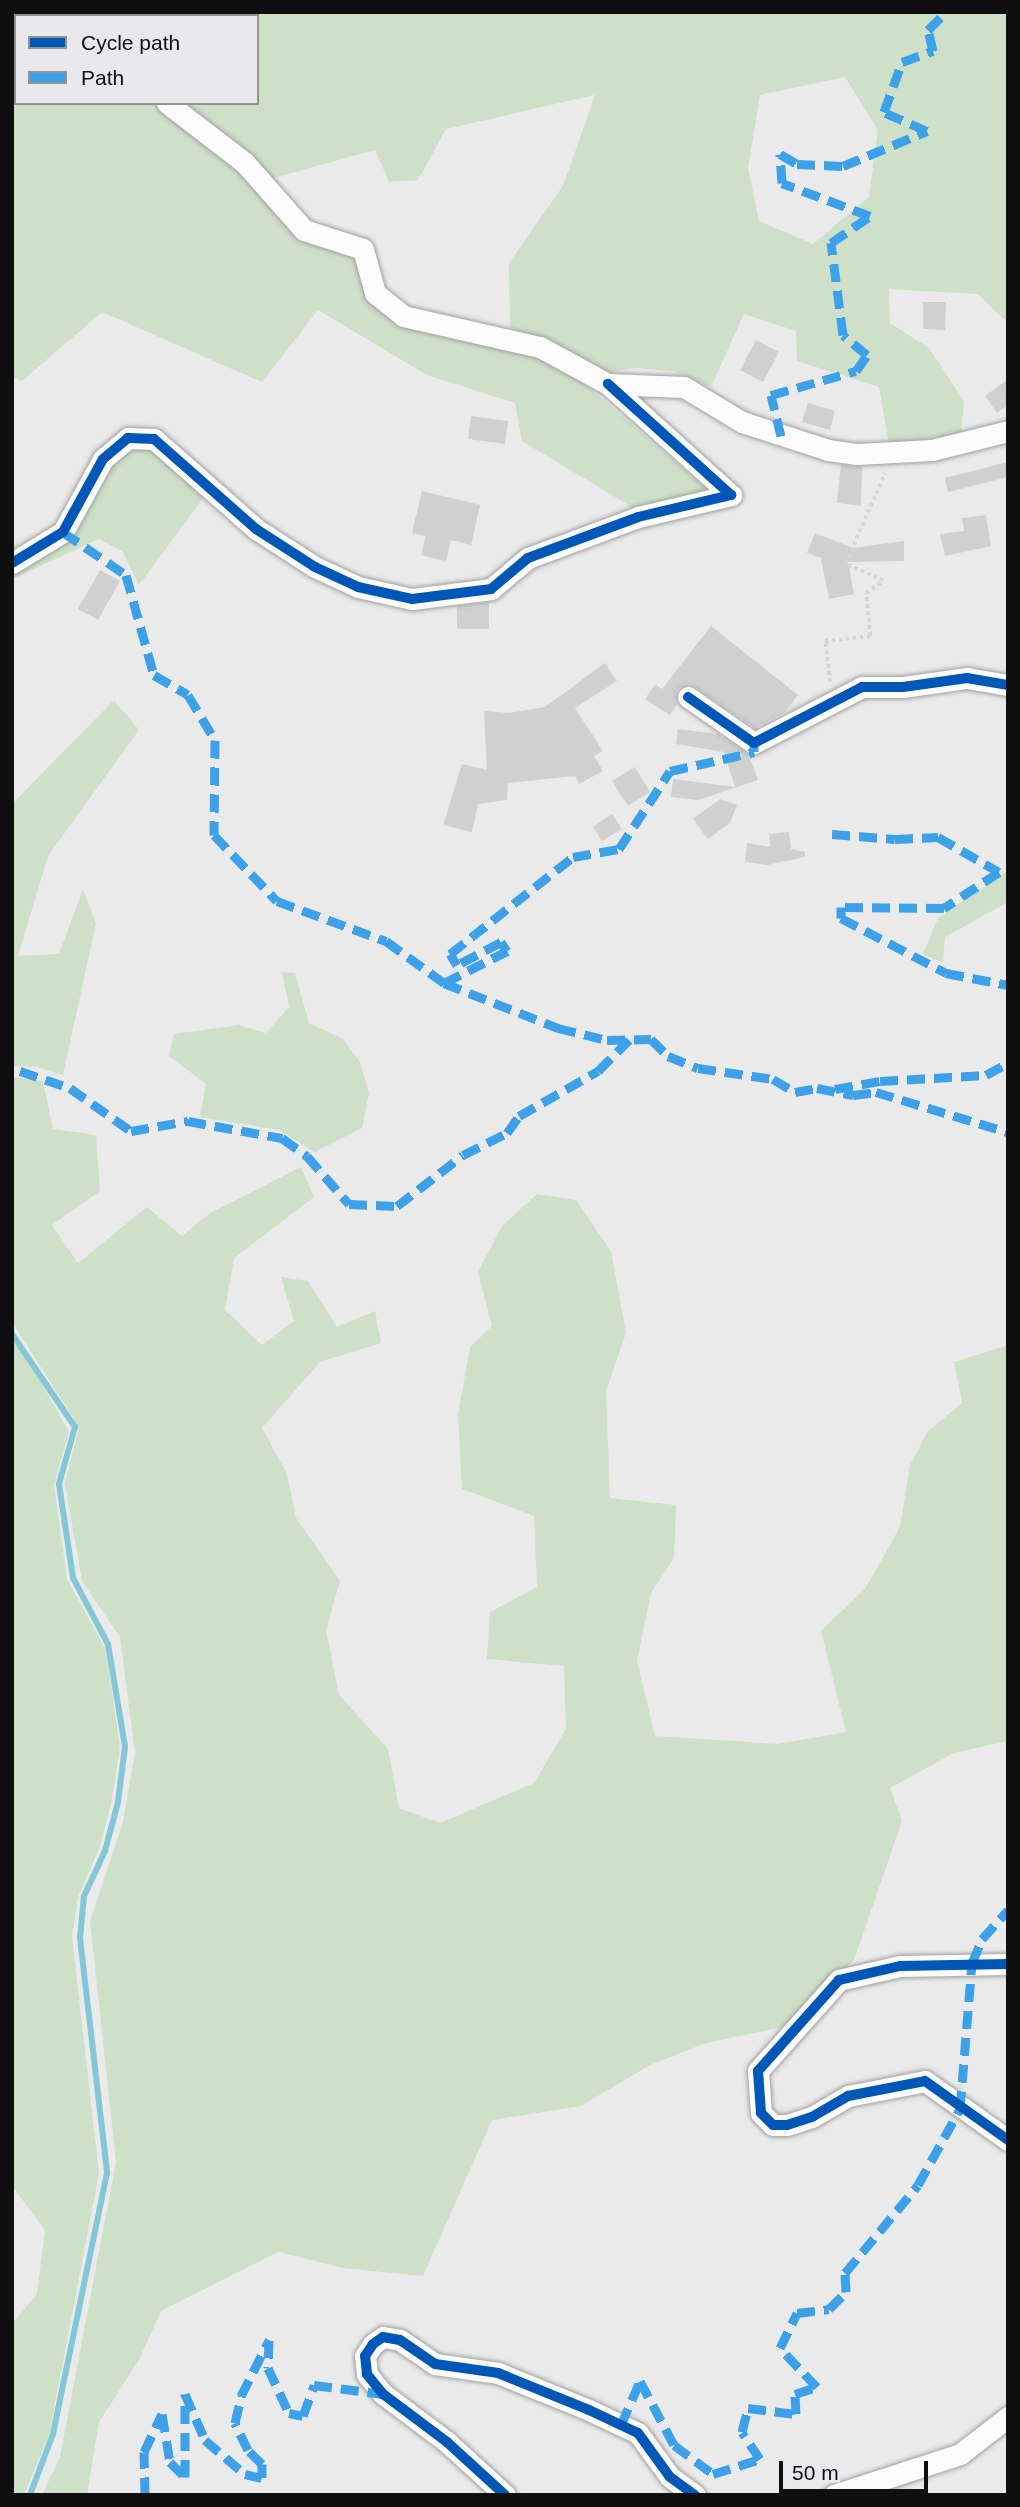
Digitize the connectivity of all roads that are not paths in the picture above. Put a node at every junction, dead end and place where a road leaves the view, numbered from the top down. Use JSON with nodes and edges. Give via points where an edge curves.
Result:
{"nodes":[{"id":1,"x":170,"y":105,"type":"edge"},
{"id":2,"x":608,"y":384,"type":"junction"},
{"id":3,"x":1008,"y":431,"type":"edge"},
{"id":4,"x":12,"y":562,"type":"edge"},
{"id":5,"x":1008,"y":685,"type":"edge"},
{"id":6,"x":688,"y":697,"type":"dead end"},
{"id":7,"x":1008,"y":1964,"type":"edge"},
{"id":8,"x":1008,"y":2140,"type":"edge"},
{"id":9,"x":1008,"y":2417,"type":"edge"},
{"id":10,"x":505,"y":2495,"type":"edge"},
{"id":11,"x":695,"y":2495,"type":"edge"},
{"id":12,"x":834,"y":2495,"type":"edge"}],
"edges":[{"from":1,"to":2,"type":"street","via":[[244,162],[304,230],[363,249],[374,293],[385,305],[426,323],[540,347]]},
{"from":2,"to":3,"type":"street","via":[[684,387],[742,422],[800,443],[857,454],[932,450]]},
{"from":2,"to":4,"type":"street","via":[[732,495],[638,517],[528,558],[491,589],[412,599],[358,587],[315,567],[256,529],[154,439],[128,438],[103,460],[63,532]]},
{"from":5,"to":6,"type":"street","via":[[967,678],[903,687],[862,687],[754,743]]},
{"from":7,"to":8,"type":"street","via":[[900,1966],[839,1980],[758,2071],[761,2113],[773,2124],[812,2117],[848,2096],[925,2081]]},
{"from":9,"to":12,"type":"street","via":[[960,2454]]},
{"from":10,"to":11,"type":"street","via":[[447,2442],[383,2394],[367,2374],[365,2356],[373,2344],[383,2337],[400,2340],[435,2364],[498,2373],[589,2410],[638,2434],[670,2477]]}]}
